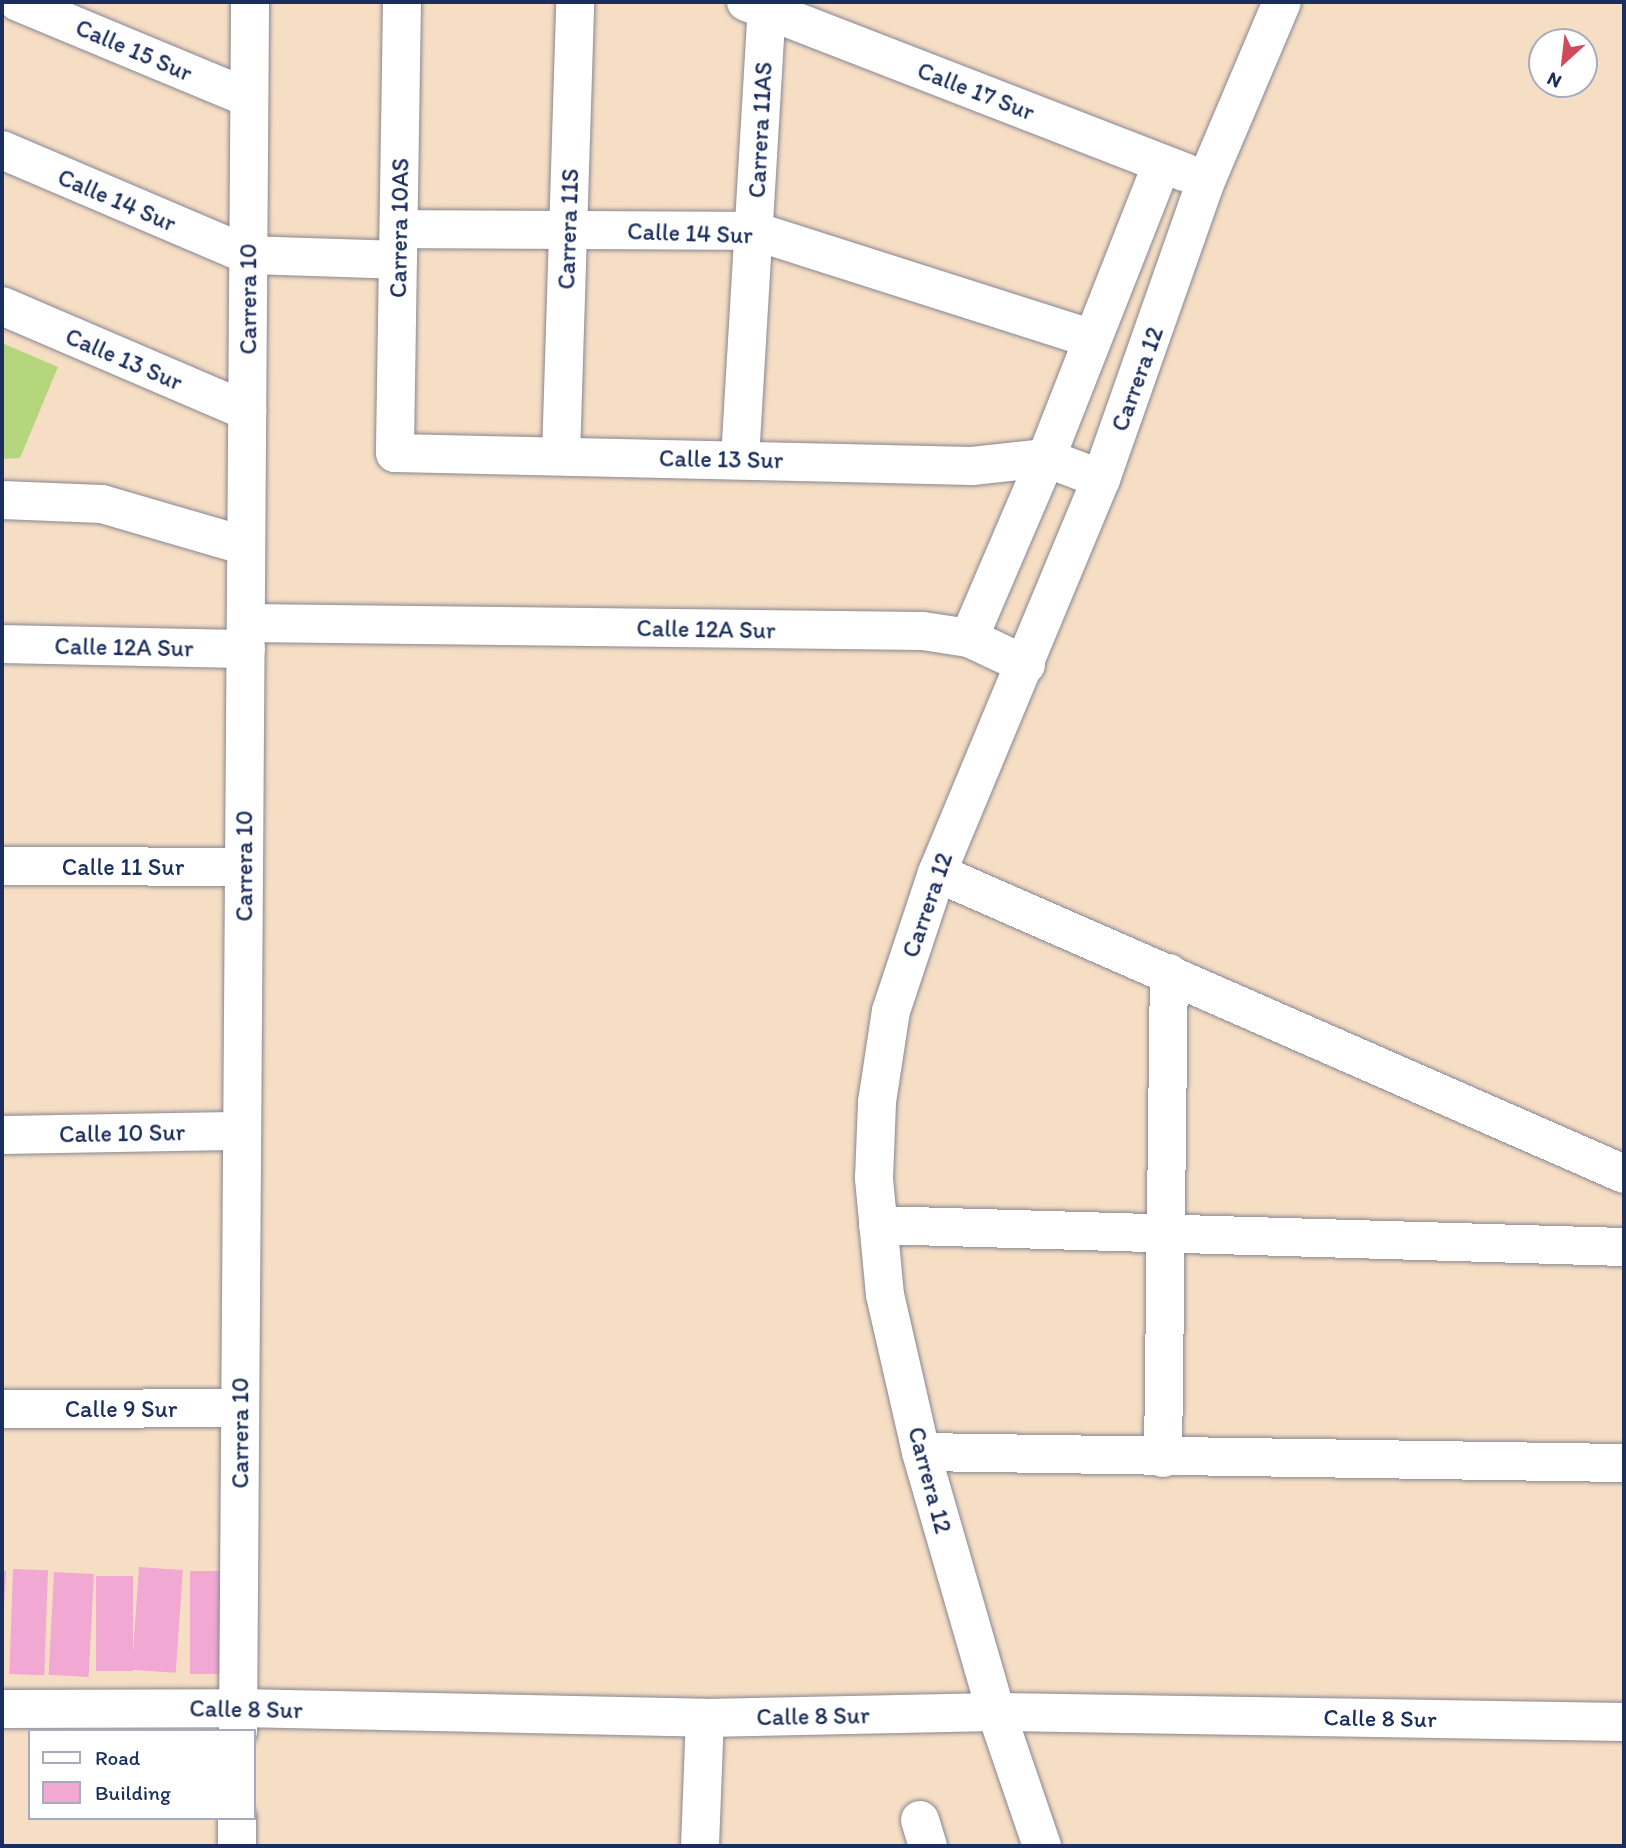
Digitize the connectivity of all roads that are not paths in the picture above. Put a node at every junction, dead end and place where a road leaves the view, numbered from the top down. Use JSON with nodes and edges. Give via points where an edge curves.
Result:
{"nodes":[{"id":1,"x":18,"y":2,"type":"edge"},
{"id":2,"x":250,"y":2,"type":"edge"},
{"id":3,"x":402,"y":2,"type":"edge"},
{"id":4,"x":575,"y":2,"type":"edge"},
{"id":5,"x":1274,"y":4,"type":"edge"},
{"id":6,"x":757,"y":6,"type":"edge"},
{"id":7,"x":249,"y":98,"type":"junction"},
{"id":8,"x":2,"y":150,"type":"edge"},
{"id":9,"x":1162,"y":164,"type":"junction"},
{"id":10,"x":1206,"y":181,"type":"junction"},
{"id":11,"x":568,"y":230,"type":"junction"},
{"id":12,"x":754,"y":231,"type":"junction"},
{"id":13,"x":399,"y":245,"type":"junction"},
{"id":14,"x":248,"y":256,"type":"junction"},
{"id":15,"x":2,"y":306,"type":"edge"},
{"id":16,"x":1092,"y":340,"type":"junction"},
{"id":17,"x":247,"y":411,"type":"junction"},
{"id":18,"x":395,"y":453,"type":"joint"},
{"id":19,"x":561,"y":456,"type":"junction"},
{"id":20,"x":1046,"y":458,"type":"junction"},
{"id":21,"x":740,"y":459,"type":"junction"},
{"id":22,"x":1101,"y":479,"type":"junction"},
{"id":23,"x":2,"y":500,"type":"edge"},
{"id":24,"x":246,"y":546,"type":"junction"},
{"id":25,"x":246,"y":636,"type":"junction"},
{"id":26,"x":969,"y":638,"type":"junction"},
{"id":27,"x":2,"y":644,"type":"edge"},
{"id":28,"x":1026,"y":665,"type":"junction"},
{"id":29,"x":2,"y":866,"type":"edge"},
{"id":30,"x":244,"y":867,"type":"junction"},
{"id":31,"x":937,"y":873,"type":"junction"},
{"id":32,"x":1169,"y":973,"type":"junction"},
{"id":33,"x":242,"y":1131,"type":"junction"},
{"id":34,"x":2,"y":1135,"type":"edge"},
{"id":35,"x":1624,"y":1174,"type":"edge"},
{"id":36,"x":878,"y":1225,"type":"junction"},
{"id":37,"x":1164,"y":1237,"type":"junction"},
{"id":38,"x":1624,"y":1247,"type":"edge"},
{"id":39,"x":240,"y":1408,"type":"junction"},
{"id":40,"x":2,"y":1409,"type":"edge"},
{"id":41,"x":921,"y":1452,"type":"junction"},
{"id":42,"x":1163,"y":1458,"type":"junction"},
{"id":43,"x":1624,"y":1463,"type":"edge"},
{"id":44,"x":2,"y":1709,"type":"edge"},
{"id":45,"x":996,"y":1712,"type":"junction"},
{"id":46,"x":705,"y":1718,"type":"junction"},
{"id":47,"x":238,"y":1719,"type":"edge"},
{"id":48,"x":1624,"y":1722,"type":"edge"},
{"id":49,"x":237,"y":1820,"type":"edge"},
{"id":50,"x":237,"y":1846,"type":"edge"},
{"id":51,"x":700,"y":1846,"type":"edge"},
{"id":52,"x":1042,"y":1846,"type":"edge"}],
"edges":[{"from":1,"to":7,"type":"street","name":"Calle 15 Sur"},
{"from":2,"to":7,"type":"street","name":"Carrera 10"},
{"from":3,"to":13,"type":"street","name":"Carrera 10AS"},
{"from":4,"to":11,"type":"street","name":"Carrera 11S"},
{"from":5,"to":10,"type":"street","name":"Carrera 12"},
{"from":6,"to":9,"type":"street","name":"Calle 17 Sur"},
{"from":6,"to":12,"type":"street","name":"Carrera 11AS"},
{"from":7,"to":14,"type":"street","name":"Carrera 10"},
{"from":8,"to":14,"type":"street","name":"Calle 14 Sur"},
{"from":9,"to":10,"type":"street","name":"Calle 17 Sur"},
{"from":9,"to":16,"type":"street"},
{"from":10,"to":22,"type":"street","name":"Carrera 12"},
{"from":11,"to":12,"type":"street","name":"Calle 14 Sur"},
{"from":11,"to":13,"type":"street","name":"Calle 14 Sur"},
{"from":11,"to":19,"type":"street","name":"Carrera 11S"},
{"from":12,"to":16,"type":"street","name":"Calle 14 Sur"},
{"from":12,"to":21,"type":"street","name":"Carrera 11AS"},
{"from":13,"to":14,"type":"street","name":"Calle 14 Sur"},
{"from":13,"to":18,"type":"street","name":"Carrera 10AS"},
{"from":14,"to":17,"type":"street","name":"Carrera 10"},
{"from":15,"to":17,"type":"street","name":"Calle 13 Sur"},
{"from":16,"to":20,"type":"street"},
{"from":17,"to":24,"type":"street","name":"Carrera 10"},
{"from":18,"to":19,"type":"street","name":"Calle 13 Sur"},
{"from":19,"to":21,"type":"street","name":"Calle 13 Sur"},
{"from":20,"to":21,"type":"street","name":"Calle 13 Sur","via":[[972,466]]},
{"from":20,"to":22,"type":"street"},
{"from":20,"to":26,"type":"street"},
{"from":22,"to":28,"type":"street","name":"Carrera 12"},
{"from":23,"to":24,"type":"street","via":[[102,504]]},
{"from":24,"to":25,"type":"street","name":"Carrera 10"},
{"from":25,"to":26,"type":"street","name":"Calle 12A Sur","via":[[923,631]]},
{"from":25,"to":27,"type":"street","name":"Calle 12A Sur"},
{"from":25,"to":30,"type":"street","name":"Carrera 10"},
{"from":26,"to":28,"type":"street","name":"Calle 12A Sur"},
{"from":28,"to":31,"type":"street","name":"Carrera 12"},
{"from":29,"to":30,"type":"street","name":"Calle 11 Sur"},
{"from":30,"to":33,"type":"street","name":"Carrera 10"},
{"from":31,"to":32,"type":"street"},
{"from":31,"to":36,"type":"street","name":"Carrera 12","via":[[891,1011],[877,1102],[874,1178]]},
{"from":32,"to":35,"type":"street"},
{"from":32,"to":37,"type":"street"},
{"from":33,"to":34,"type":"street","name":"Calle 10 Sur"},
{"from":33,"to":39,"type":"street","name":"Carrera 10"},
{"from":36,"to":37,"type":"street"},
{"from":36,"to":41,"type":"street","name":"Carrera 12","via":[[886,1295]]},
{"from":37,"to":38,"type":"street"},
{"from":37,"to":42,"type":"street"},
{"from":39,"to":40,"type":"street","name":"Calle 9 Sur"},
{"from":39,"to":47,"type":"street","name":"Carrera 10"},
{"from":41,"to":42,"type":"street"},
{"from":41,"to":45,"type":"street","name":"Carrera 12"},
{"from":42,"to":43,"type":"street"},
{"from":44,"to":47,"type":"street","name":"Calle 8 Sur"},
{"from":45,"to":46,"type":"street","name":"Calle 8 Sur"},
{"from":45,"to":48,"type":"street","name":"Calle 8 Sur"},
{"from":45,"to":52,"type":"street","name":"Carrera 12"},
{"from":46,"to":47,"type":"street","name":"Calle 8 Sur"},
{"from":46,"to":51,"type":"street"},
{"from":49,"to":50,"type":"street"}]}
